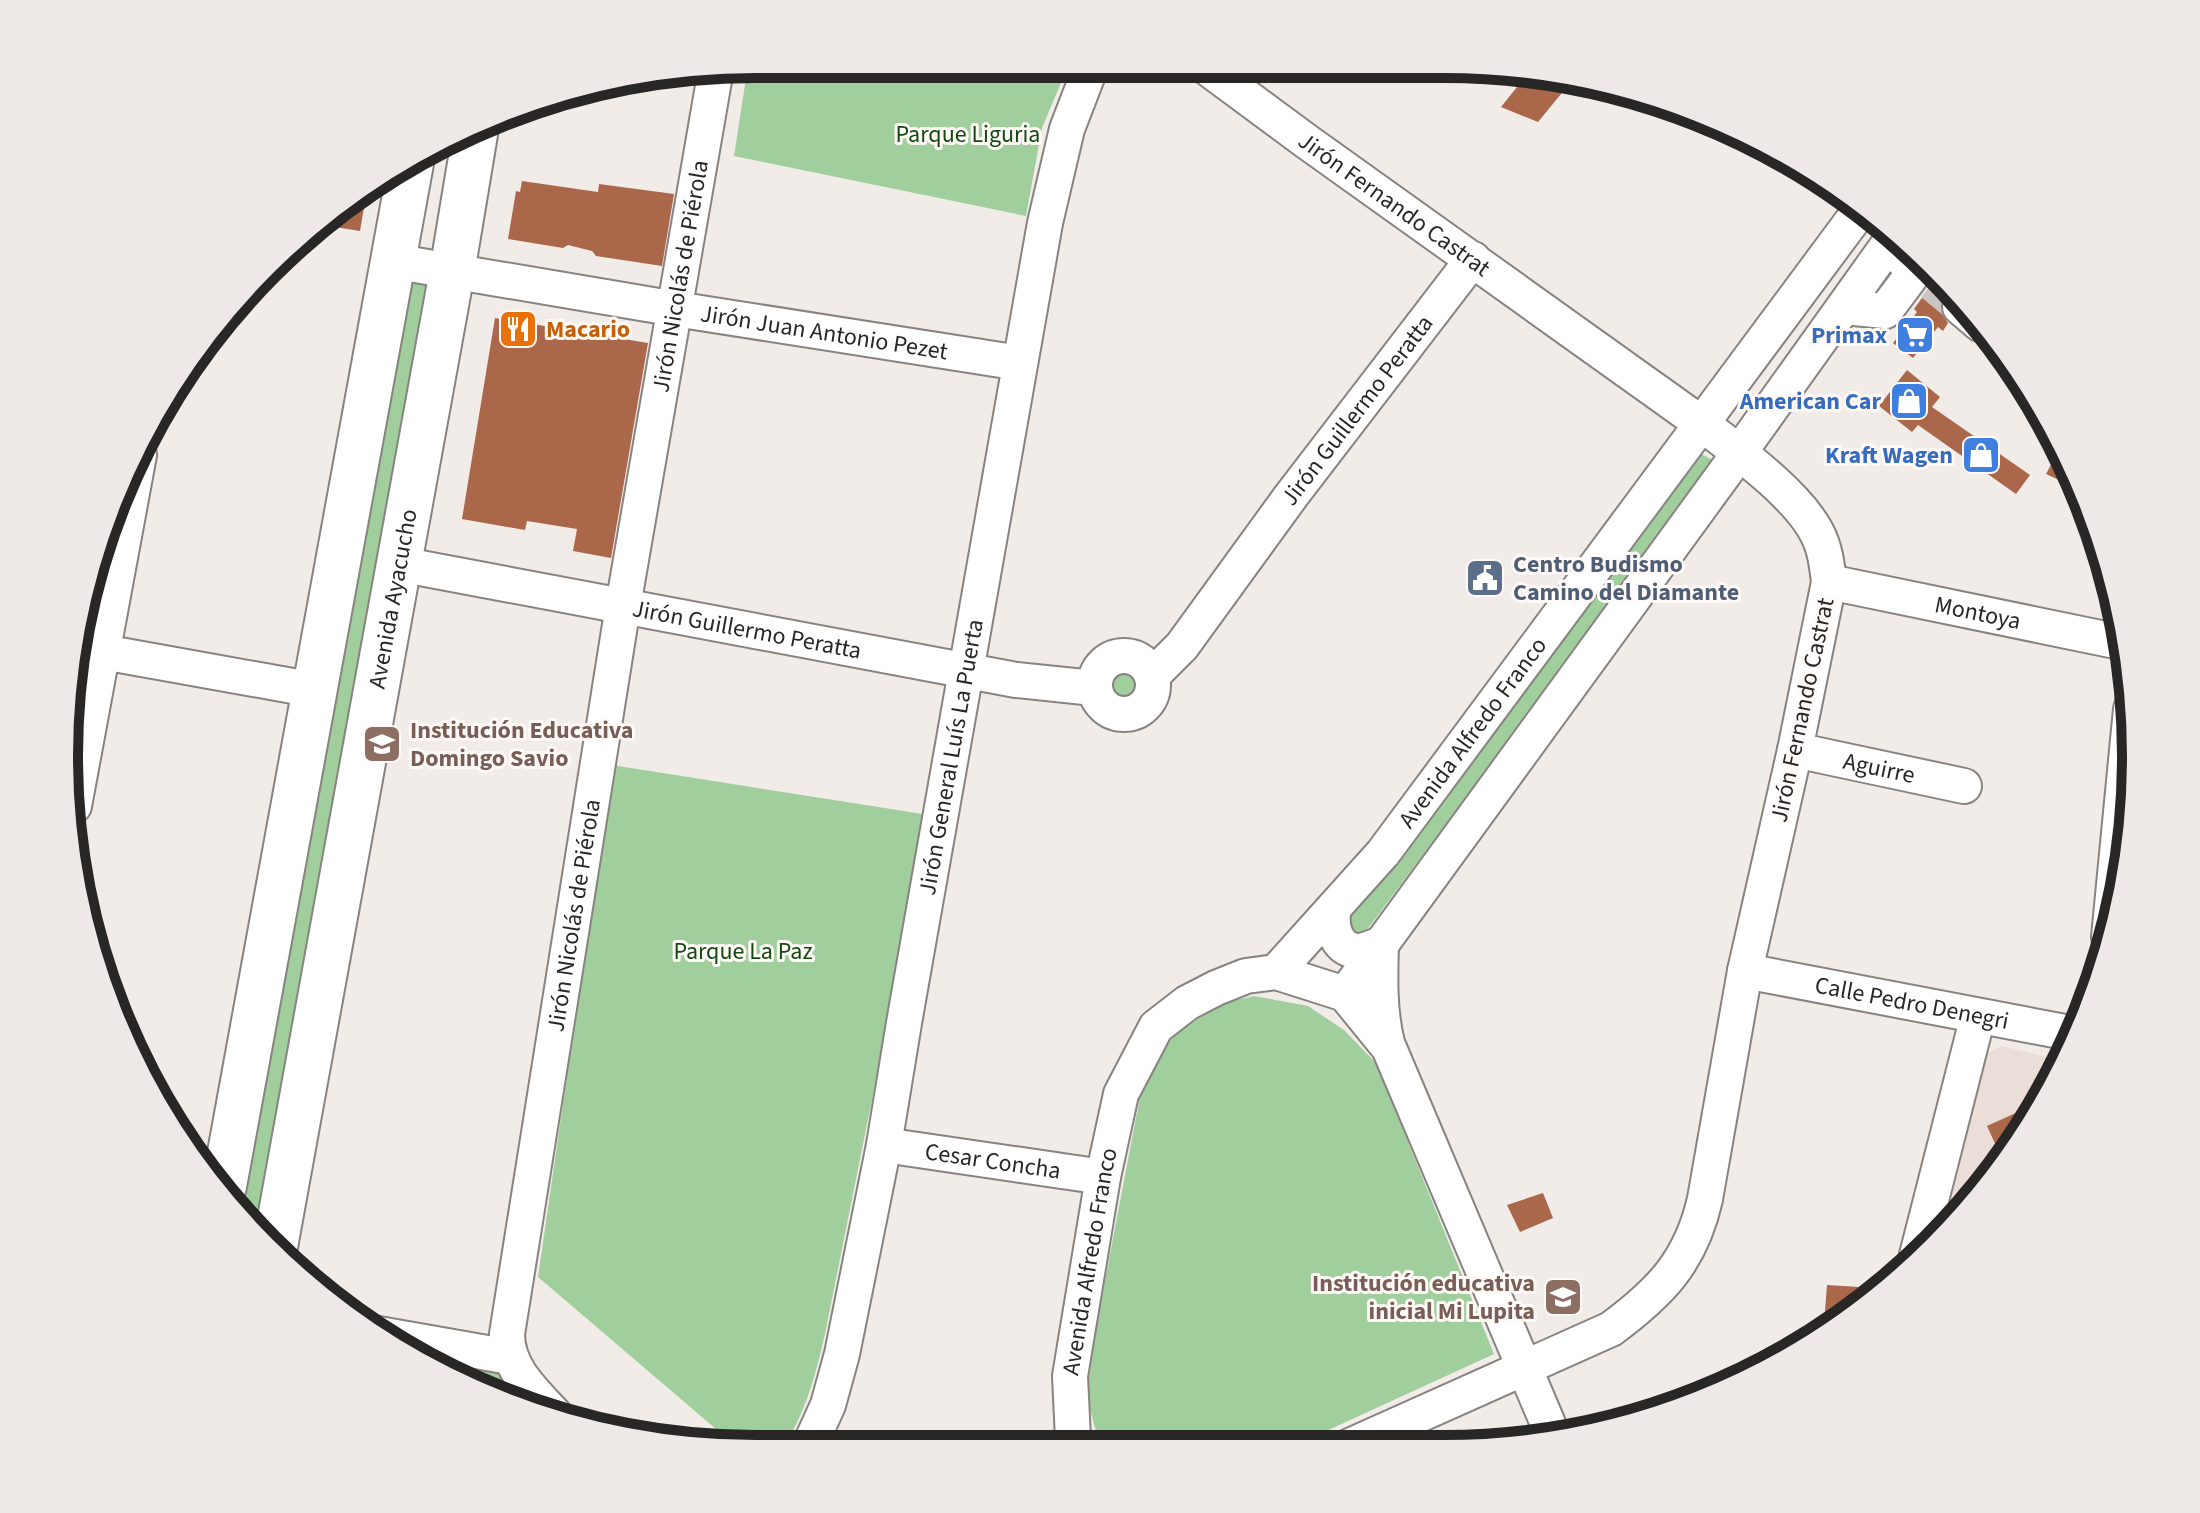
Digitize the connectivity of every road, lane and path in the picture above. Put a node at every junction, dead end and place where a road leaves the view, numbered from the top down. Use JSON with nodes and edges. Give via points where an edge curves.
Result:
{"nodes":[{"id":1,"x":1086,"y":78,"type":"edge"},
{"id":2,"x":1221,"y":78,"type":"edge"},
{"id":3,"x":714,"y":79,"type":"edge"},
{"id":4,"x":474,"y":140,"type":"edge"},
{"id":5,"x":409,"y":174,"type":"edge"},
{"id":6,"x":1855,"y":217,"type":"edge"},
{"id":7,"x":1473,"y":259,"type":"junction"},
{"id":8,"x":392,"y":261,"type":"junction"},
{"id":9,"x":1908,"y":262,"type":"edge"},
{"id":10,"x":452,"y":272,"type":"junction"},
{"id":11,"x":1814,"y":273,"type":"junction"},
{"id":12,"x":1847,"y":303,"type":"junction"},
{"id":13,"x":674,"y":309,"type":"junction"},
{"id":14,"x":1020,"y":363,"type":"junction"},
{"id":15,"x":1702,"y":424,"type":"junction"},
{"id":16,"x":1739,"y":453,"type":"junction"},
{"id":17,"x":125,"y":510,"type":"edge"},
{"id":18,"x":399,"y":564,"type":"junction"},
{"id":19,"x":1829,"y":582,"type":"junction"},
{"id":20,"x":623,"y":606,"type":"junction"},
{"id":21,"x":2112,"y":640,"type":"edge"},
{"id":22,"x":89,"y":650,"type":"edge"},
{"id":23,"x":967,"y":671,"type":"junction"},
{"id":24,"x":315,"y":690,"type":"junction"},
{"id":25,"x":1795,"y":750,"type":"junction"},
{"id":26,"x":78,"y":763,"type":"edge"},
{"id":27,"x":1964,"y":786,"type":"dead end"},
{"id":28,"x":1334,"y":908,"type":"junction"},
{"id":29,"x":1381,"y":944,"type":"junction"},
{"id":30,"x":1745,"y":971,"type":"junction"},
{"id":31,"x":1276,"y":972,"type":"junction"},
{"id":32,"x":1345,"y":994,"type":"junction"},
{"id":33,"x":1978,"y":1016,"type":"junction"},
{"id":34,"x":2063,"y":1032,"type":"edge"},
{"id":35,"x":1389,"y":1048,"type":"junction"},
{"id":36,"x":884,"y":1145,"type":"junction"},
{"id":37,"x":1103,"y":1177,"type":"junction"},
{"id":38,"x":225,"y":1179,"type":"edge"},
{"id":39,"x":277,"y":1236,"type":"edge"},
{"id":40,"x":1921,"y":1237,"type":"edge"},
{"id":41,"x":410,"y":1339,"type":"edge"},
{"id":42,"x":510,"y":1357,"type":"junction"},
{"id":43,"x":1524,"y":1369,"type":"junction"},
{"id":44,"x":542,"y":1400,"type":"edge"},
{"id":45,"x":1549,"y":1426,"type":"edge"},
{"id":46,"x":814,"y":1435,"type":"edge"},
{"id":47,"x":1073,"y":1435,"type":"edge"},
{"id":48,"x":1375,"y":1435,"type":"edge"}],
"edges":[{"from":1,"to":14,"type":"street","name":"Jirón General Luís La Puerta","via":[[1061,150]]},
{"from":2,"to":7,"type":"street","name":"Jirón Fernando Castrat"},
{"from":3,"to":13,"type":"street","name":"Jirón Nicolás de Piérola"},
{"from":4,"to":10,"type":"main road","name":"Avenida Ayacucho"},
{"from":5,"to":8,"type":"main road"},
{"from":6,"to":11,"type":"street","name":"Avenida Alfredo Franco"},
{"from":7,"to":15,"type":"street","name":"Jirón Fernando Castrat"},
{"from":7,"to":23,"type":"street","name":"Jirón Guillermo Peratta","via":[[1182,646],[1152,676],[1146,704],[1120,714],[1103,706],[1094,688]]},
{"from":8,"to":10,"type":"street","name":"Jirón Juan Antonio Pezet"},
{"from":8,"to":24,"type":"main road"},
{"from":9,"to":12,"type":"street","via":[[1885,311]]},
{"from":10,"to":13,"type":"street","name":"Jirón Juan Antonio Pezet"},
{"from":10,"to":18,"type":"main road","name":"Avenida Ayacucho"},
{"from":11,"to":12,"type":"street"},
{"from":11,"to":15,"type":"street","name":"Avenida Alfredo Franco"},
{"from":12,"to":16,"type":"street","name":"Avenida Alfredo Franco"},
{"from":13,"to":14,"type":"street","name":"Jirón Juan Antonio Pezet"},
{"from":13,"to":20,"type":"street","name":"Jirón Nicolás de Piérola"},
{"from":14,"to":23,"type":"street","name":"Jirón General Luís La Puerta"},
{"from":15,"to":16,"type":"street","name":"Jirón Fernando Castrat"},
{"from":15,"to":28,"type":"street","name":"Avenida Alfredo Franco","via":[[1383,853]]},
{"from":16,"to":19,"type":"street","name":"Jirón Fernando Castrat","via":[[1811,522],[1826,558]]},
{"from":16,"to":29,"type":"street","name":"Avenida Alfredo Franco"},
{"from":17,"to":22,"type":"street"},
{"from":18,"to":20,"type":"street","name":"Jirón Guillermo Peratta"},
{"from":18,"to":39,"type":"main road","name":"Avenida Ayacucho"},
{"from":19,"to":21,"type":"street","name":"Montoya"},
{"from":19,"to":25,"type":"street","name":"Jirón Fernando Castrat"},
{"from":20,"to":23,"type":"street","name":"Jirón Guillermo Peratta"},
{"from":20,"to":42,"type":"street","name":"Jirón Nicolás de Piérola","via":[[507,1334]]},
{"from":22,"to":24,"type":"street"},
{"from":22,"to":26,"type":"street"},
{"from":23,"to":36,"type":"street","name":"Jirón General Luís La Puerta"},
{"from":24,"to":38,"type":"main road"},
{"from":25,"to":27,"type":"street","name":"Aguirre"},
{"from":25,"to":30,"type":"street","name":"Jirón Fernando Castrat"},
{"from":28,"to":29,"type":"street","via":[[1333,929],[1343,945],[1362,951]]},
{"from":28,"to":31,"type":"street","name":"Avenida Alfredo Franco"},
{"from":29,"to":32,"type":"street","name":"Avenida Alfredo Franco"},
{"from":29,"to":35,"type":"street","via":[[1381,1020]]},
{"from":30,"to":33,"type":"street","name":"Calle Pedro Denegri"},
{"from":30,"to":43,"type":"street","name":"Jirón Fernando Castrat","via":[[1705,1199],[1691,1243],[1644,1305],[1611,1329]]},
{"from":31,"to":32,"type":"street","name":"Avenida Alfredo Franco"},
{"from":31,"to":37,"type":"street","name":"Avenida Alfredo Franco","via":[[1216,988],[1156,1027],[1121,1094]]},
{"from":32,"to":35,"type":"street"},
{"from":33,"to":34,"type":"street","name":"Calle Pedro Denegri"},
{"from":33,"to":40,"type":"street"},
{"from":35,"to":43,"type":"street"},
{"from":36,"to":37,"type":"street","name":"Cesar Concha"},
{"from":36,"to":46,"type":"street","name":"Jirón General Luís La Puerta","via":[[842,1354]]},
{"from":37,"to":47,"type":"street","name":"Avenida Alfredo Franco","via":[[1070,1376]]},
{"from":41,"to":42,"type":"street"},
{"from":42,"to":44,"type":"street"},
{"from":43,"to":45,"type":"street"},
{"from":43,"to":48,"type":"street","name":"Jirón Fernando Castrat"}]}
